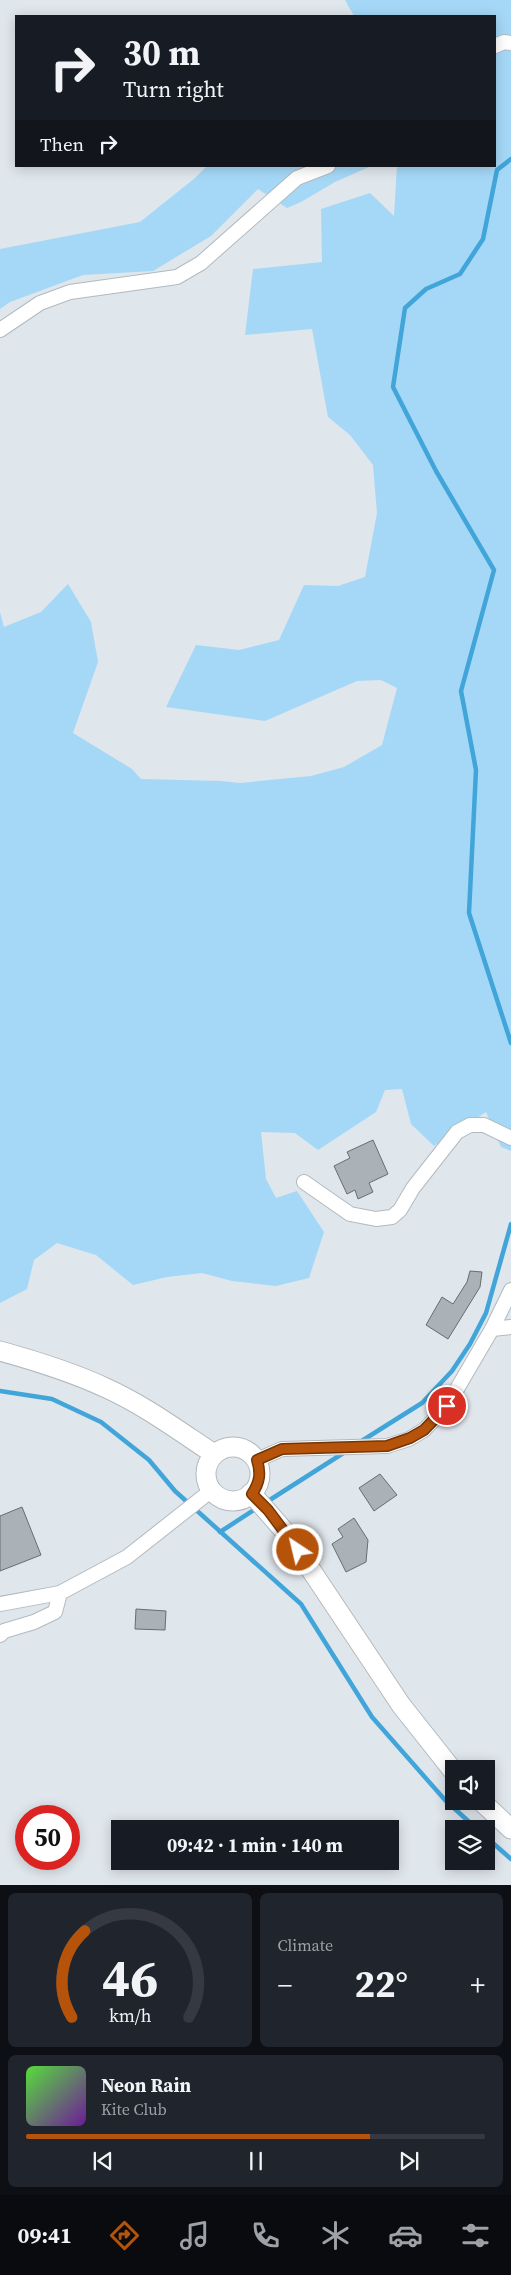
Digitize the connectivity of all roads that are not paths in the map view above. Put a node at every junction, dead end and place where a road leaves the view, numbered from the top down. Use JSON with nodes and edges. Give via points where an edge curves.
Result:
{"nodes":[{"id":1,"x":511,"y":43,"type":"edge"},
{"id":2,"x":496,"y":46,"type":"edge"},
{"id":3,"x":325,"y":167,"type":"edge"},
{"id":4,"x":0,"y":330,"type":"edge"},
{"id":5,"x":511,"y":1138,"type":"edge"},
{"id":6,"x":304,"y":1182,"type":"dead end"},
{"id":7,"x":511,"y":1290,"type":"edge"},
{"id":8,"x":511,"y":1327,"type":"edge"},
{"id":9,"x":492,"y":1329,"type":"junction"},
{"id":10,"x":0,"y":1351,"type":"edge"},
{"id":11,"x":214,"y":1454,"type":"junction"},
{"id":12,"x":257,"y":1460,"type":"junction"},
{"id":13,"x":205,"y":1495,"type":"junction"},
{"id":14,"x":259,"y":1501,"type":"junction"},
{"id":15,"x":60,"y":1593,"type":"junction"},
{"id":16,"x":0,"y":1604,"type":"edge"},
{"id":17,"x":0,"y":1635,"type":"edge"},
{"id":18,"x":445,"y":1761,"type":"edge"},
{"id":19,"x":491,"y":1810,"type":"edge"},
{"id":20,"x":511,"y":1829,"type":"edge"}],
"edges":[{"from":1,"to":2,"type":"street"},
{"from":3,"to":4,"type":"street","via":[[297,178],[201,263],[177,277],[70,292],[40,303]]},
{"from":5,"to":6,"type":"street","via":[[484,1125],[470,1125],[457,1132],[392,1217],[376,1219],[350,1214]]},
{"from":7,"to":9,"type":"street"},
{"from":8,"to":9,"type":"street"},
{"from":9,"to":12,"type":"street","via":[[447,1406],[424,1430],[410,1438],[387,1446],[282,1449]]},
{"from":10,"to":11,"type":"main road","via":[[50,1365],[106,1388],[147,1410]]},
{"from":11,"to":12,"type":"main road","via":[[221,1449],[237,1447],[245,1449]]},
{"from":11,"to":13,"type":"main road","via":[[207,1468]]},
{"from":12,"to":14,"type":"main road","via":[[260,1469]]},
{"from":13,"to":14,"type":"main road","via":[[226,1500]]},
{"from":13,"to":15,"type":"street","via":[[126,1557]]},
{"from":14,"to":18,"type":"main road","via":[[287,1534],[401,1705]]},
{"from":15,"to":16,"type":"street"},
{"from":15,"to":17,"type":"street","via":[[56,1612],[4,1630]]},
{"from":19,"to":20,"type":"main road"}]}
